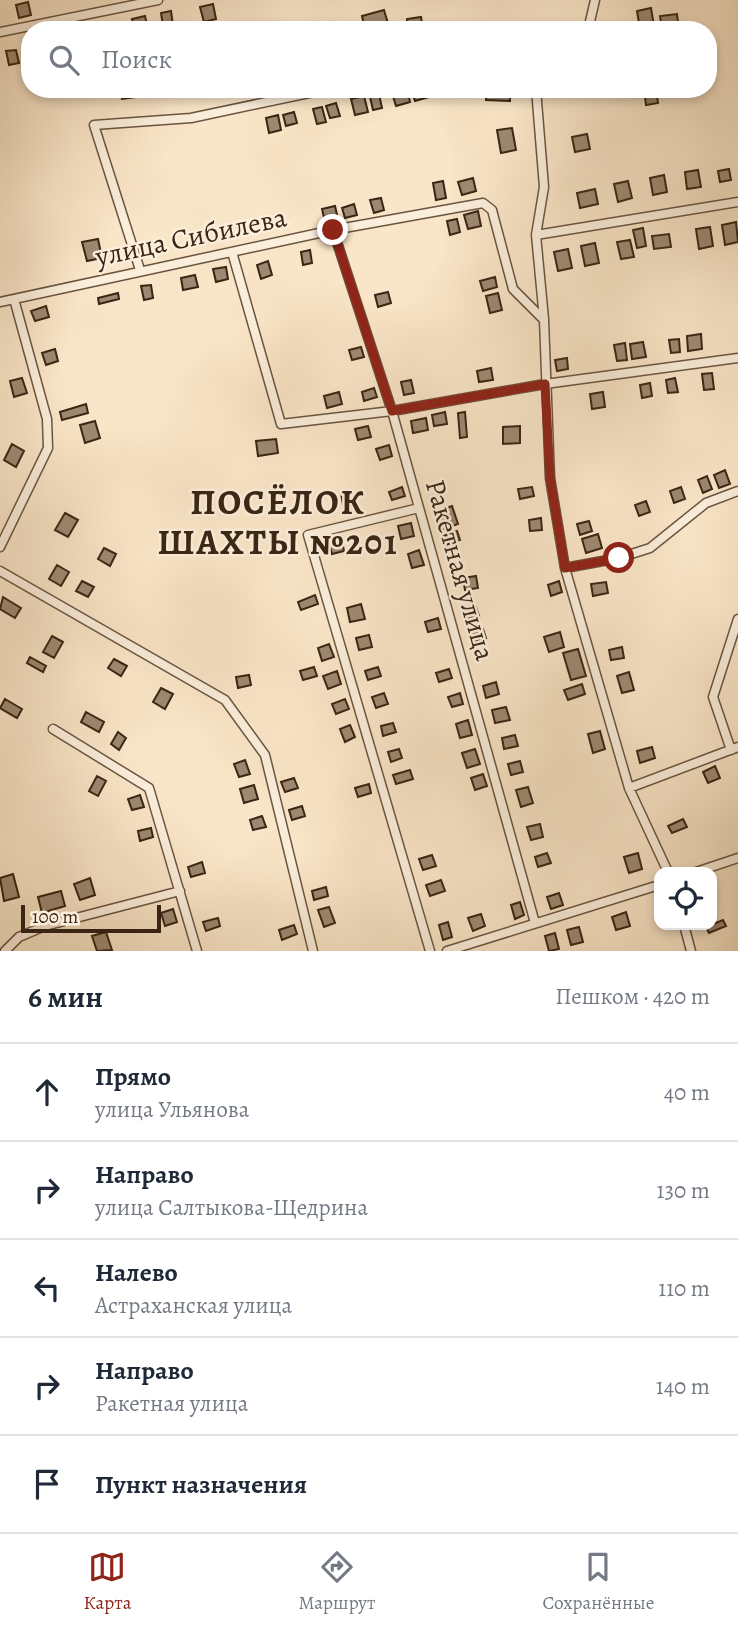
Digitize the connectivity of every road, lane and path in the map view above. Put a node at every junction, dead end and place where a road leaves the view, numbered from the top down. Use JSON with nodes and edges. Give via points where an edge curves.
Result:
{"nodes":[{"id":1,"x":158,"y":0,"type":"edge"},
{"id":2,"x":595,"y":0,"type":"edge"},
{"id":3,"x":54,"y":21,"type":"edge"},
{"id":4,"x":590,"y":21,"type":"edge"},
{"id":5,"x":21,"y":28,"type":"edge"},
{"id":6,"x":0,"y":32,"type":"edge"},
{"id":7,"x":285,"y":98,"type":"edge"},
{"id":8,"x":537,"y":98,"type":"edge"},
{"id":9,"x":738,"y":202,"type":"edge"},
{"id":10,"x":333,"y":230,"type":"junction"},
{"id":11,"x":536,"y":235,"type":"junction"},
{"id":12,"x":232,"y":252,"type":"junction"},
{"id":13,"x":140,"y":270,"type":"junction"},
{"id":14,"x":14,"y":299,"type":"junction"},
{"id":15,"x":0,"y":302,"type":"edge"},
{"id":16,"x":544,"y":320,"type":"junction"},
{"id":17,"x":738,"y":358,"type":"edge"},
{"id":18,"x":545,"y":384,"type":"junction"},
{"id":19,"x":392,"y":411,"type":"junction"},
{"id":20,"x":738,"y":491,"type":"edge"},
{"id":21,"x":419,"y":508,"type":"junction"},
{"id":22,"x":0,"y":547,"type":"edge"},
{"id":23,"x":565,"y":568,"type":"junction"},
{"id":24,"x":0,"y":571,"type":"edge"},
{"id":25,"x":738,"y":619,"type":"edge"},
{"id":26,"x":53,"y":729,"type":"dead end"},
{"id":27,"x":734,"y":748,"type":"edge"},
{"id":28,"x":629,"y":788,"type":"junction"},
{"id":29,"x":738,"y":858,"type":"edge"},
{"id":30,"x":666,"y":867,"type":"edge"},
{"id":31,"x":711,"y":867,"type":"edge"},
{"id":32,"x":654,"y":887,"type":"edge"},
{"id":33,"x":180,"y":891,"type":"junction"},
{"id":34,"x":535,"y":923,"type":"junction"},
{"id":35,"x":685,"y":930,"type":"edge"},
{"id":36,"x":5,"y":951,"type":"edge"},
{"id":37,"x":197,"y":951,"type":"edge"},
{"id":38,"x":313,"y":951,"type":"edge"},
{"id":39,"x":430,"y":951,"type":"edge"},
{"id":40,"x":447,"y":951,"type":"edge"},
{"id":41,"x":691,"y":951,"type":"edge"}],
"edges":[{"from":1,"to":3,"type":"street"},
{"from":2,"to":4,"type":"street"},
{"from":5,"to":6,"type":"street"},
{"from":7,"to":13,"type":"street","via":[[191,118],[93,125]]},
{"from":8,"to":11,"type":"street","via":[[544,187]]},
{"from":9,"to":11,"type":"street"},
{"from":10,"to":12,"type":"street","name":"улица Сибилева"},
{"from":10,"to":16,"type":"street","name":"улица Сибилева","via":[[488,205],[513,289]]},
{"from":10,"to":19,"type":"street","name":"Ракетная улица"},
{"from":11,"to":16,"type":"street"},
{"from":12,"to":13,"type":"street","name":"улица Сибилева"},
{"from":12,"to":19,"type":"street","via":[[281,424]]},
{"from":13,"to":14,"type":"street","name":"улица Сибилева"},
{"from":14,"to":15,"type":"street","name":"улица Сибилева"},
{"from":14,"to":22,"type":"street","via":[[47,419],[47,448]]},
{"from":16,"to":18,"type":"street"},
{"from":17,"to":18,"type":"street"},
{"from":18,"to":19,"type":"street"},
{"from":18,"to":23,"type":"street","via":[[550,478]]},
{"from":19,"to":21,"type":"street","name":"Ракетная улица"},
{"from":20,"to":23,"type":"street","via":[[706,503],[650,548]]},
{"from":21,"to":34,"type":"street","name":"Ракетная улица"},
{"from":21,"to":39,"type":"street","via":[[308,535]]},
{"from":23,"to":28,"type":"street"},
{"from":24,"to":38,"type":"street","via":[[225,700],[265,755]]},
{"from":25,"to":27,"type":"street","via":[[713,697]]},
{"from":26,"to":33,"type":"street","via":[[149,788]]},
{"from":27,"to":28,"type":"street"},
{"from":28,"to":30,"type":"street"},
{"from":29,"to":31,"type":"street"},
{"from":32,"to":34,"type":"street"},
{"from":33,"to":36,"type":"street","via":[[45,926],[19,937]]},
{"from":33,"to":37,"type":"street"},
{"from":34,"to":40,"type":"street"},
{"from":35,"to":41,"type":"street"}]}
